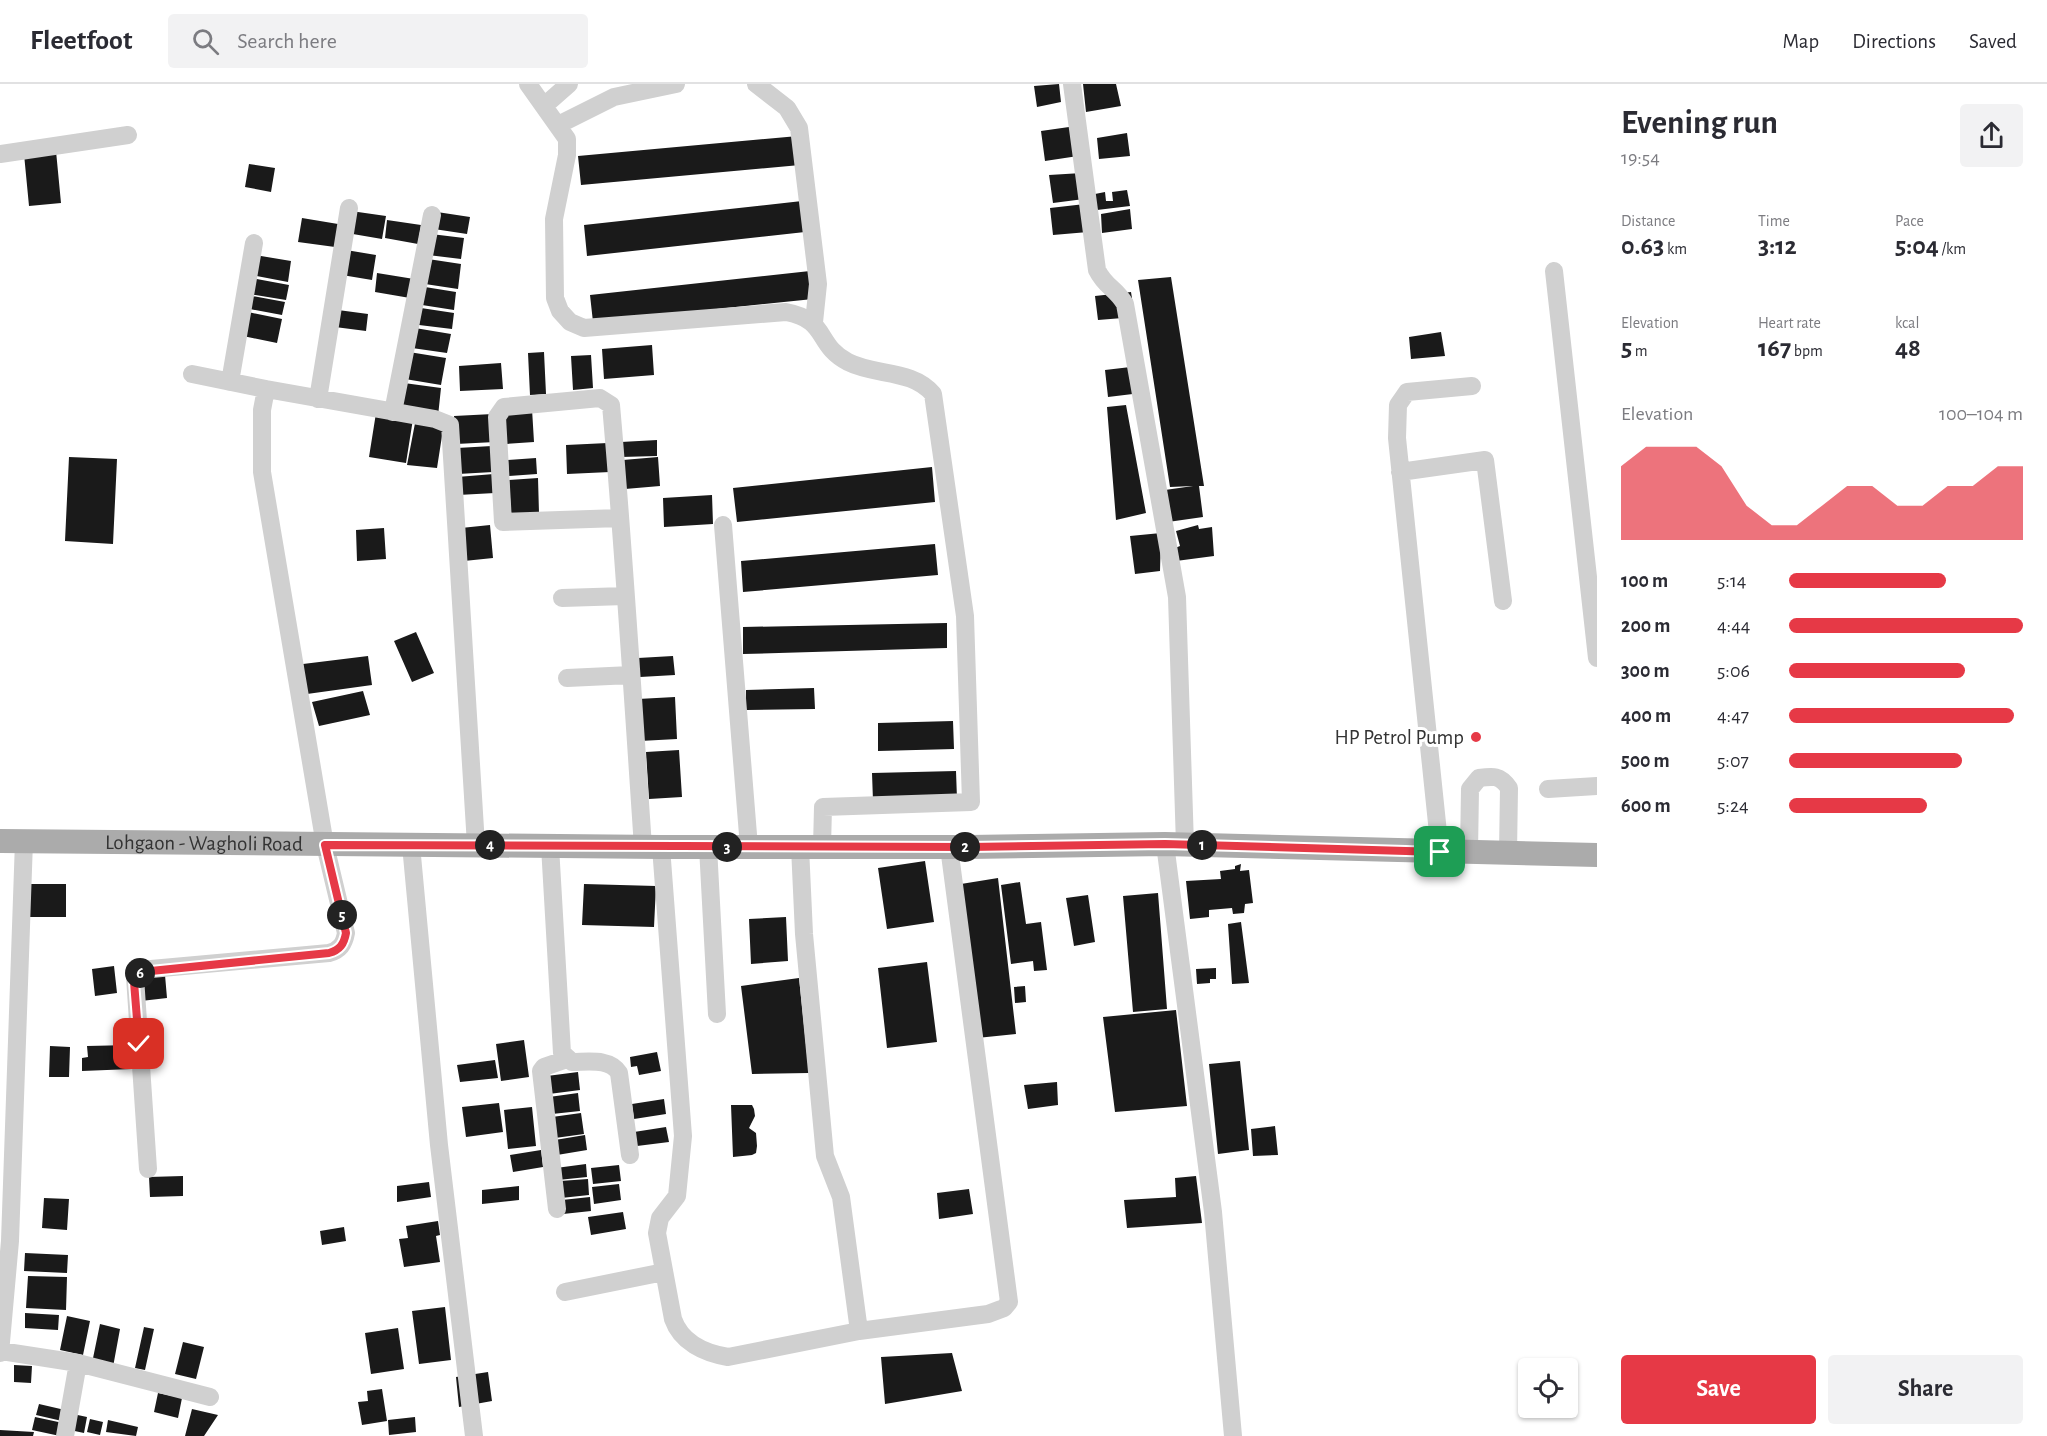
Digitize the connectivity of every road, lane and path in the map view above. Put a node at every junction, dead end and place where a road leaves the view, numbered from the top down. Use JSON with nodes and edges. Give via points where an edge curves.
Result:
{"nodes":[{"id":1,"x":528,"y":84,"type":"edge"},
{"id":2,"x":569,"y":84,"type":"edge"},
{"id":3,"x":676,"y":84,"type":"edge"},
{"id":4,"x":756,"y":84,"type":"edge"},
{"id":5,"x":1072,"y":84,"type":"edge"},
{"id":6,"x":544,"y":106,"type":"junction"},
{"id":7,"x":558,"y":125,"type":"junction"},
{"id":8,"x":128,"y":135,"type":"dead end"},
{"id":9,"x":0,"y":154,"type":"edge"},
{"id":10,"x":349,"y":208,"type":"dead end"},
{"id":11,"x":432,"y":215,"type":"dead end"},
{"id":12,"x":254,"y":243,"type":"dead end"},
{"id":13,"x":1554,"y":271,"type":"dead end"},
{"id":14,"x":814,"y":322,"type":"junction"},
{"id":15,"x":192,"y":374,"type":"dead end"},
{"id":16,"x":230,"y":382,"type":"junction"},
{"id":17,"x":1472,"y":386,"type":"dead end"},
{"id":18,"x":266,"y":389,"type":"junction"},
{"id":19,"x":318,"y":399,"type":"junction"},
{"id":20,"x":393,"y":412,"type":"junction"},
{"id":21,"x":1400,"y":472,"type":"junction"},
{"id":22,"x":620,"y":518,"type":"junction"},
{"id":23,"x":723,"y":525,"type":"dead end"},
{"id":24,"x":625,"y":596,"type":"junction"},
{"id":25,"x":562,"y":598,"type":"dead end"},
{"id":26,"x":1503,"y":601,"type":"dead end"},
{"id":27,"x":1597,"y":658,"type":"edge"},
{"id":28,"x":631,"y":675,"type":"junction"},
{"id":29,"x":567,"y":678,"type":"dead end"},
{"id":30,"x":1597,"y":786,"type":"edge"},
{"id":31,"x":1548,"y":789,"type":"dead end"},
{"id":32,"x":12,"y":841,"type":"edge"},
{"id":33,"x":411,"y":844,"type":"junction"},
{"id":34,"x":1175,"y":844,"type":"junction"},
{"id":35,"x":325,"y":845,"type":"junction"},
{"id":36,"x":476,"y":845,"type":"junction"},
{"id":37,"x":550,"y":846,"type":"junction"},
{"id":38,"x":652,"y":847,"type":"junction"},
{"id":39,"x":708,"y":847,"type":"junction"},
{"id":40,"x":749,"y":847,"type":"junction"},
{"id":41,"x":811,"y":847,"type":"junction"},
{"id":42,"x":950,"y":847,"type":"junction"},
{"id":43,"x":1440,"y":852,"type":"junction"},
{"id":44,"x":1469,"y":852,"type":"junction"},
{"id":45,"x":1508,"y":853,"type":"junction"},
{"id":46,"x":1597,"y":855,"type":"edge"},
{"id":47,"x":717,"y":1014,"type":"dead end"},
{"id":48,"x":567,"y":1059,"type":"junction"},
{"id":49,"x":630,"y":1155,"type":"dead end"},
{"id":50,"x":148,"y":1169,"type":"dead end"},
{"id":51,"x":556,"y":1209,"type":"dead end"},
{"id":52,"x":5,"y":1241,"type":"edge"},
{"id":53,"x":664,"y":1272,"type":"junction"},
{"id":54,"x":565,"y":1292,"type":"dead end"},
{"id":55,"x":859,"y":1331,"type":"junction"},
{"id":56,"x":0,"y":1352,"type":"edge"},
{"id":57,"x":78,"y":1363,"type":"junction"},
{"id":58,"x":210,"y":1397,"type":"dead end"},
{"id":59,"x":64,"y":1436,"type":"edge"},
{"id":60,"x":474,"y":1436,"type":"edge"},
{"id":61,"x":1233,"y":1436,"type":"edge"}],
"edges":[{"from":1,"to":6,"type":"street"},
{"from":2,"to":6,"type":"street"},
{"from":3,"to":7,"type":"street","via":[[614,97]]},
{"from":4,"to":14,"type":"street","via":[[786,108],[800,128],[818,284]]},
{"from":5,"to":34,"type":"street","via":[[1097,270],[1104,284],[1117,290],[1125,304],[1177,597]]},
{"from":6,"to":7,"type":"street"},
{"from":7,"to":14,"type":"street","via":[[567,139],[567,155],[554,219],[555,298],[570,322],[584,328],[786,312]]},
{"from":8,"to":9,"type":"street"},
{"from":10,"to":19,"type":"street"},
{"from":11,"to":20,"type":"street"},
{"from":12,"to":16,"type":"street"},
{"from":13,"to":27,"type":"street"},
{"from":14,"to":41,"type":"street","via":[[831,350],[843,359],[856,366],[914,379],[933,394],[965,616],[971,802],[823,807]]},
{"from":15,"to":16,"type":"street"},
{"from":16,"to":18,"type":"street"},
{"from":17,"to":21,"type":"street","via":[[1407,392],[1398,405]]},
{"from":18,"to":19,"type":"street"},
{"from":18,"to":35,"type":"street","via":[[262,472]]},
{"from":19,"to":20,"type":"street"},
{"from":20,"to":36,"type":"street","via":[[435,418],[450,425]]},
{"from":21,"to":26,"type":"street","via":[[1485,460]]},
{"from":21,"to":43,"type":"street"},
{"from":22,"to":22,"type":"street","via":[[503,522],[497,417],[504,407],[600,398],[608,401]]},
{"from":22,"to":24,"type":"street"},
{"from":23,"to":40,"type":"street"},
{"from":24,"to":25,"type":"street"},
{"from":24,"to":28,"type":"street"},
{"from":28,"to":29,"type":"street"},
{"from":28,"to":38,"type":"street"},
{"from":30,"to":31,"type":"street"},
{"from":32,"to":35,"type":"main road","name":"Lohgaon - Wagholi Road"},
{"from":32,"to":52,"type":"street"},
{"from":33,"to":35,"type":"main road","name":"Lohgaon - Wagholi Road"},
{"from":33,"to":36,"type":"main road","name":"Lohgaon - Wagholi Road"},
{"from":33,"to":60,"type":"street","via":[[439,1145]]},
{"from":34,"to":42,"type":"main road","name":"Lohgaon - Wagholi Road"},
{"from":34,"to":43,"type":"main road","name":"Lohgaon - Wagholi Road"},
{"from":34,"to":61,"type":"street"},
{"from":35,"to":50,"type":"street","via":[[346,933],[345,942],[336,951],[151,969],[135,977]]},
{"from":36,"to":37,"type":"main road","name":"Lohgaon - Wagholi Road"},
{"from":37,"to":38,"type":"main road","name":"Lohgaon - Wagholi Road"},
{"from":37,"to":48,"type":"street","via":[[561,1042]]},
{"from":38,"to":39,"type":"main road","name":"Lohgaon - Wagholi Road"},
{"from":38,"to":53,"type":"street","via":[[683,1136],[677,1196],[660,1218],[657,1233]]},
{"from":39,"to":40,"type":"main road","name":"Lohgaon - Wagholi Road"},
{"from":39,"to":47,"type":"street"},
{"from":40,"to":41,"type":"main road","name":"Lohgaon - Wagholi Road"},
{"from":41,"to":42,"type":"main road","name":"Lohgaon - Wagholi Road"},
{"from":41,"to":55,"type":"street","via":[[804,934],[825,1156],[841,1197]]},
{"from":42,"to":55,"type":"street","via":[[1009,1302],[988,1314]]},
{"from":43,"to":44,"type":"main road","name":"Lohgaon - Wagholi Road"},
{"from":44,"to":45,"type":"main road","name":"Lohgaon - Wagholi Road"},
{"from":44,"to":45,"type":"street","via":[[1470,789],[1479,778],[1495,776],[1509,788]]},
{"from":45,"to":46,"type":"main road","name":"Lohgaon - Wagholi Road"},
{"from":48,"to":49,"type":"street","via":[[608,1063],[619,1073]]},
{"from":48,"to":51,"type":"street","via":[[541,1071]]},
{"from":52,"to":56,"type":"street"},
{"from":53,"to":54,"type":"street"},
{"from":53,"to":55,"type":"street","via":[[677,1332],[704,1350],[728,1357]]},
{"from":56,"to":57,"type":"street"},
{"from":57,"to":58,"type":"street"},
{"from":57,"to":59,"type":"street"}]}
